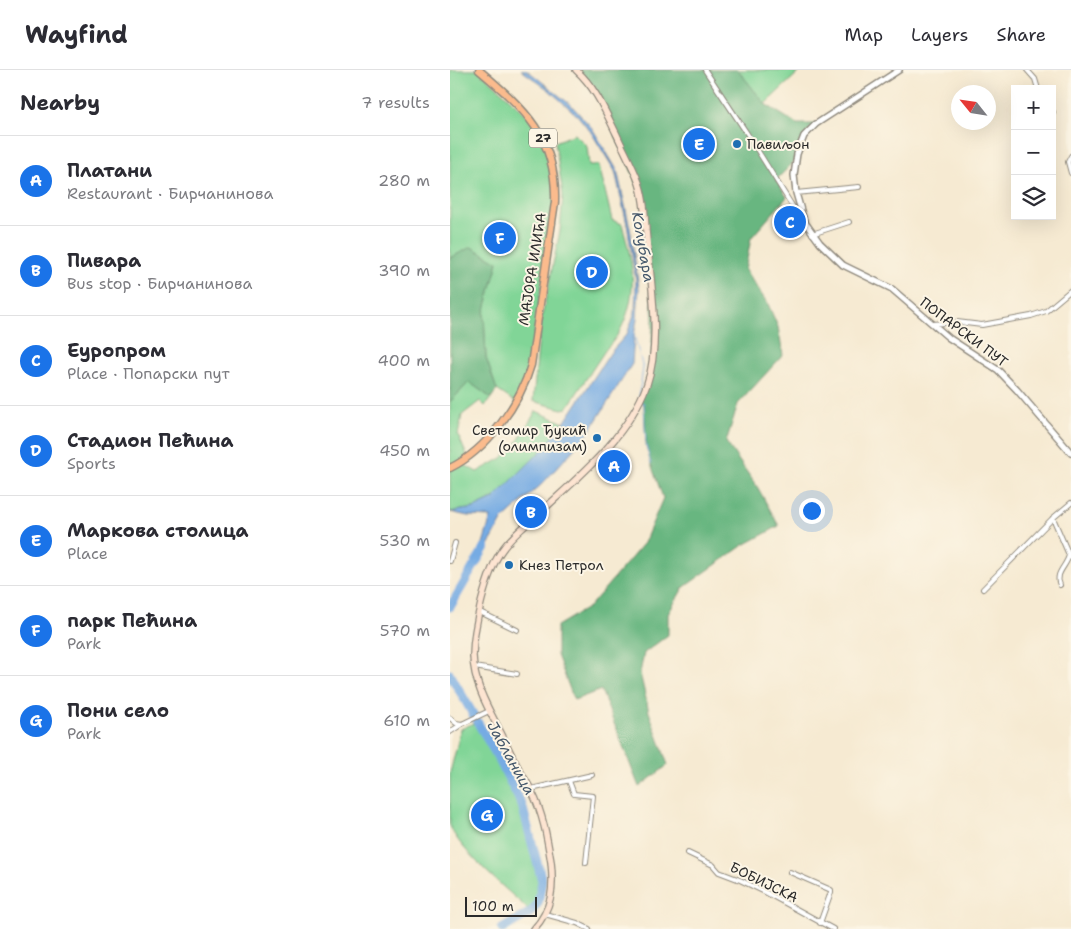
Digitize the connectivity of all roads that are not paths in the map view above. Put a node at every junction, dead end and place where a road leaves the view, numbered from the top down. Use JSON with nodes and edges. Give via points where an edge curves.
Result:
{"nodes":[{"id":1,"x":479,"y":70,"type":"edge"},
{"id":2,"x":576,"y":70,"type":"edge"},
{"id":3,"x":705,"y":70,"type":"edge"},
{"id":4,"x":899,"y":70,"type":"edge"},
{"id":5,"x":1027,"y":70,"type":"edge"},
{"id":6,"x":1036,"y":85,"type":"edge"},
{"id":7,"x":1071,"y":156,"type":"edge"},
{"id":8,"x":1071,"y":173,"type":"edge"},
{"id":9,"x":859,"y":187,"type":"dead end"},
{"id":10,"x":796,"y":194,"type":"junction"},
{"id":11,"x":802,"y":216,"type":"junction"},
{"id":12,"x":850,"y":222,"type":"dead end"},
{"id":13,"x":812,"y":234,"type":"junction"},
{"id":14,"x":1071,"y":290,"type":"edge"},
{"id":15,"x":932,"y":324,"type":"junction"},
{"id":16,"x":1071,"y":453,"type":"edge"},
{"id":17,"x":450,"y":468,"type":"edge"},
{"id":18,"x":1071,"y":503,"type":"edge"},
{"id":19,"x":1053,"y":518,"type":"junction"},
{"id":20,"x":455,"y":543,"type":"dead end"},
{"id":21,"x":450,"y":561,"type":"edge"},
{"id":22,"x":1060,"y":585,"type":"dead end"},
{"id":23,"x":983,"y":589,"type":"dead end"},
{"id":24,"x":480,"y":612,"type":"junction"},
{"id":25,"x":517,"y":630,"type":"dead end"},
{"id":26,"x":474,"y":668,"type":"junction"},
{"id":27,"x":517,"y":674,"type":"dead end"},
{"id":28,"x":489,"y":711,"type":"junction"},
{"id":29,"x":450,"y":718,"type":"edge"},
{"id":30,"x":464,"y":724,"type":"junction"},
{"id":31,"x":450,"y":732,"type":"edge"},
{"id":32,"x":592,"y":775,"type":"dead end"},
{"id":33,"x":569,"y":781,"type":"junction"},
{"id":34,"x":531,"y":789,"type":"junction"},
{"id":35,"x":688,"y":853,"type":"dead end"},
{"id":36,"x":586,"y":862,"type":"dead end"},
{"id":37,"x":790,"y":872,"type":"dead end"},
{"id":38,"x":547,"y":911,"type":"junction"},
{"id":39,"x":820,"y":923,"type":"junction"},
{"id":40,"x":534,"y":929,"type":"edge"},
{"id":41,"x":589,"y":929,"type":"edge"},
{"id":42,"x":833,"y":929,"type":"edge"}],
"edges":[{"from":1,"to":17,"type":"main road","name":"МАЈОРА ИЛИЋА","number":"27","via":[[540,131],[552,165],[555,202],[526,381],[510,410],[486,439],[468,458]]},
{"from":2,"to":24,"type":"main road","via":[[599,98],[633,167],[642,195],[653,312],[650,373],[640,401],[611,443],[503,548],[492,570]]},
{"from":3,"to":11,"type":"street","via":[[796,212]]},
{"from":4,"to":10,"type":"street","name":"ПОПАРСКИ ПУТ","via":[[807,132],[795,161]]},
{"from":5,"to":6,"type":"street"},
{"from":7,"to":8,"type":"street","via":[[1068,162]]},
{"from":9,"to":10,"type":"street"},
{"from":10,"to":11,"type":"street","name":"ПОПАРСКИ ПУТ"},
{"from":11,"to":13,"type":"street","name":"ПОПАРСКИ ПУТ"},
{"from":12,"to":13,"type":"street"},
{"from":13,"to":15,"type":"street","name":"ПОПАРСКИ ПУТ","via":[[847,268],[888,287]]},
{"from":14,"to":15,"type":"street","via":[[1046,311],[1031,316],[982,325]]},
{"from":15,"to":16,"type":"street","name":"ПОПАРСКИ ПУТ","via":[[1002,374]]},
{"from":18,"to":19,"type":"street"},
{"from":19,"to":22,"type":"street","via":[[1069,558],[1059,575]]},
{"from":19,"to":23,"type":"street"},
{"from":20,"to":21,"type":"street"},
{"from":24,"to":25,"type":"street"},
{"from":24,"to":26,"type":"main road","via":[[475,635]]},
{"from":26,"to":27,"type":"street"},
{"from":26,"to":28,"type":"main road"},
{"from":28,"to":30,"type":"street"},
{"from":28,"to":34,"type":"main road"},
{"from":29,"to":30,"type":"street"},
{"from":30,"to":31,"type":"street"},
{"from":32,"to":33,"type":"street"},
{"from":33,"to":34,"type":"street"},
{"from":33,"to":36,"type":"street","via":[[574,794],[593,796]]},
{"from":34,"to":38,"type":"main road","via":[[544,822],[550,859],[553,889]]},
{"from":35,"to":39,"type":"street","name":"БОБИЈСКА"},
{"from":37,"to":39,"type":"street","via":[[831,890]]},
{"from":38,"to":40,"type":"main road"},
{"from":38,"to":41,"type":"street"},
{"from":39,"to":42,"type":"street","name":"БОБИЈСКА"}]}
